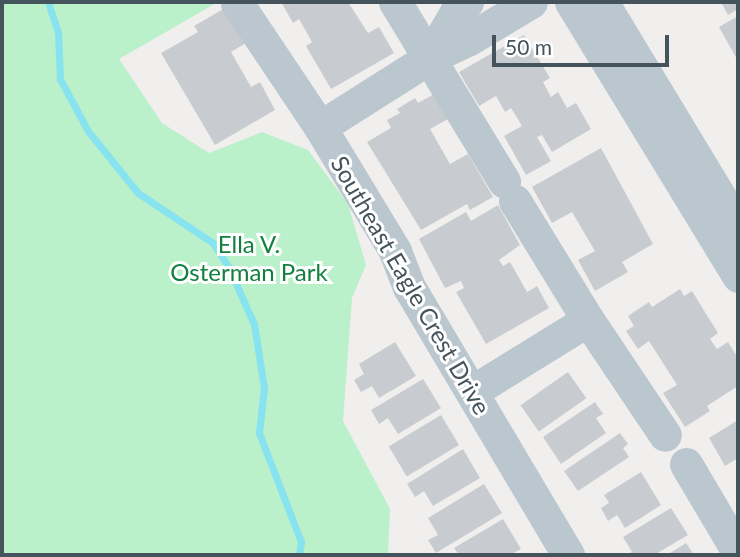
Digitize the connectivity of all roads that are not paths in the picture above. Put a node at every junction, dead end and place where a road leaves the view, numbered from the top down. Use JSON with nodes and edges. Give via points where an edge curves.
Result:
{"nodes":[{"id":1,"x":396,"y":2,"type":"edge"},
{"id":2,"x":467,"y":2,"type":"edge"},
{"id":3,"x":531,"y":2,"type":"edge"},
{"id":4,"x":571,"y":2,"type":"edge"},
{"id":5,"x":602,"y":2,"type":"edge"},
{"id":6,"x":237,"y":3,"type":"edge"},
{"id":7,"x":429,"y":58,"type":"junction"},
{"id":8,"x":320,"y":127,"type":"junction"},
{"id":9,"x":738,"y":227,"type":"edge"},
{"id":10,"x":738,"y":276,"type":"edge"},
{"id":11,"x":587,"y":320,"type":"junction"},
{"id":12,"x":472,"y":391,"type":"junction"},
{"id":13,"x":665,"y":435,"type":"dead end"},
{"id":14,"x":686,"y":464,"type":"dead end"},
{"id":15,"x":738,"y":552,"type":"edge"},
{"id":16,"x":568,"y":555,"type":"edge"}],
"edges":[{"from":1,"to":7,"type":"street"},
{"from":2,"to":7,"type":"street","name":"Southeast Eagle Crest Drive"},
{"from":3,"to":7,"type":"street","name":"Southeast Eagle Crest Drive"},
{"from":4,"to":10,"type":"street"},
{"from":5,"to":9,"type":"street"},
{"from":6,"to":8,"type":"street"},
{"from":7,"to":8,"type":"street","name":"Southeast Eagle Crest Drive"},
{"from":7,"to":11,"type":"street"},
{"from":8,"to":12,"type":"street","name":"Southeast Eagle Crest Drive"},
{"from":11,"to":12,"type":"street"},
{"from":11,"to":13,"type":"street"},
{"from":12,"to":16,"type":"street","name":"Southeast Eagle Crest Drive"},
{"from":14,"to":15,"type":"street"}]}
